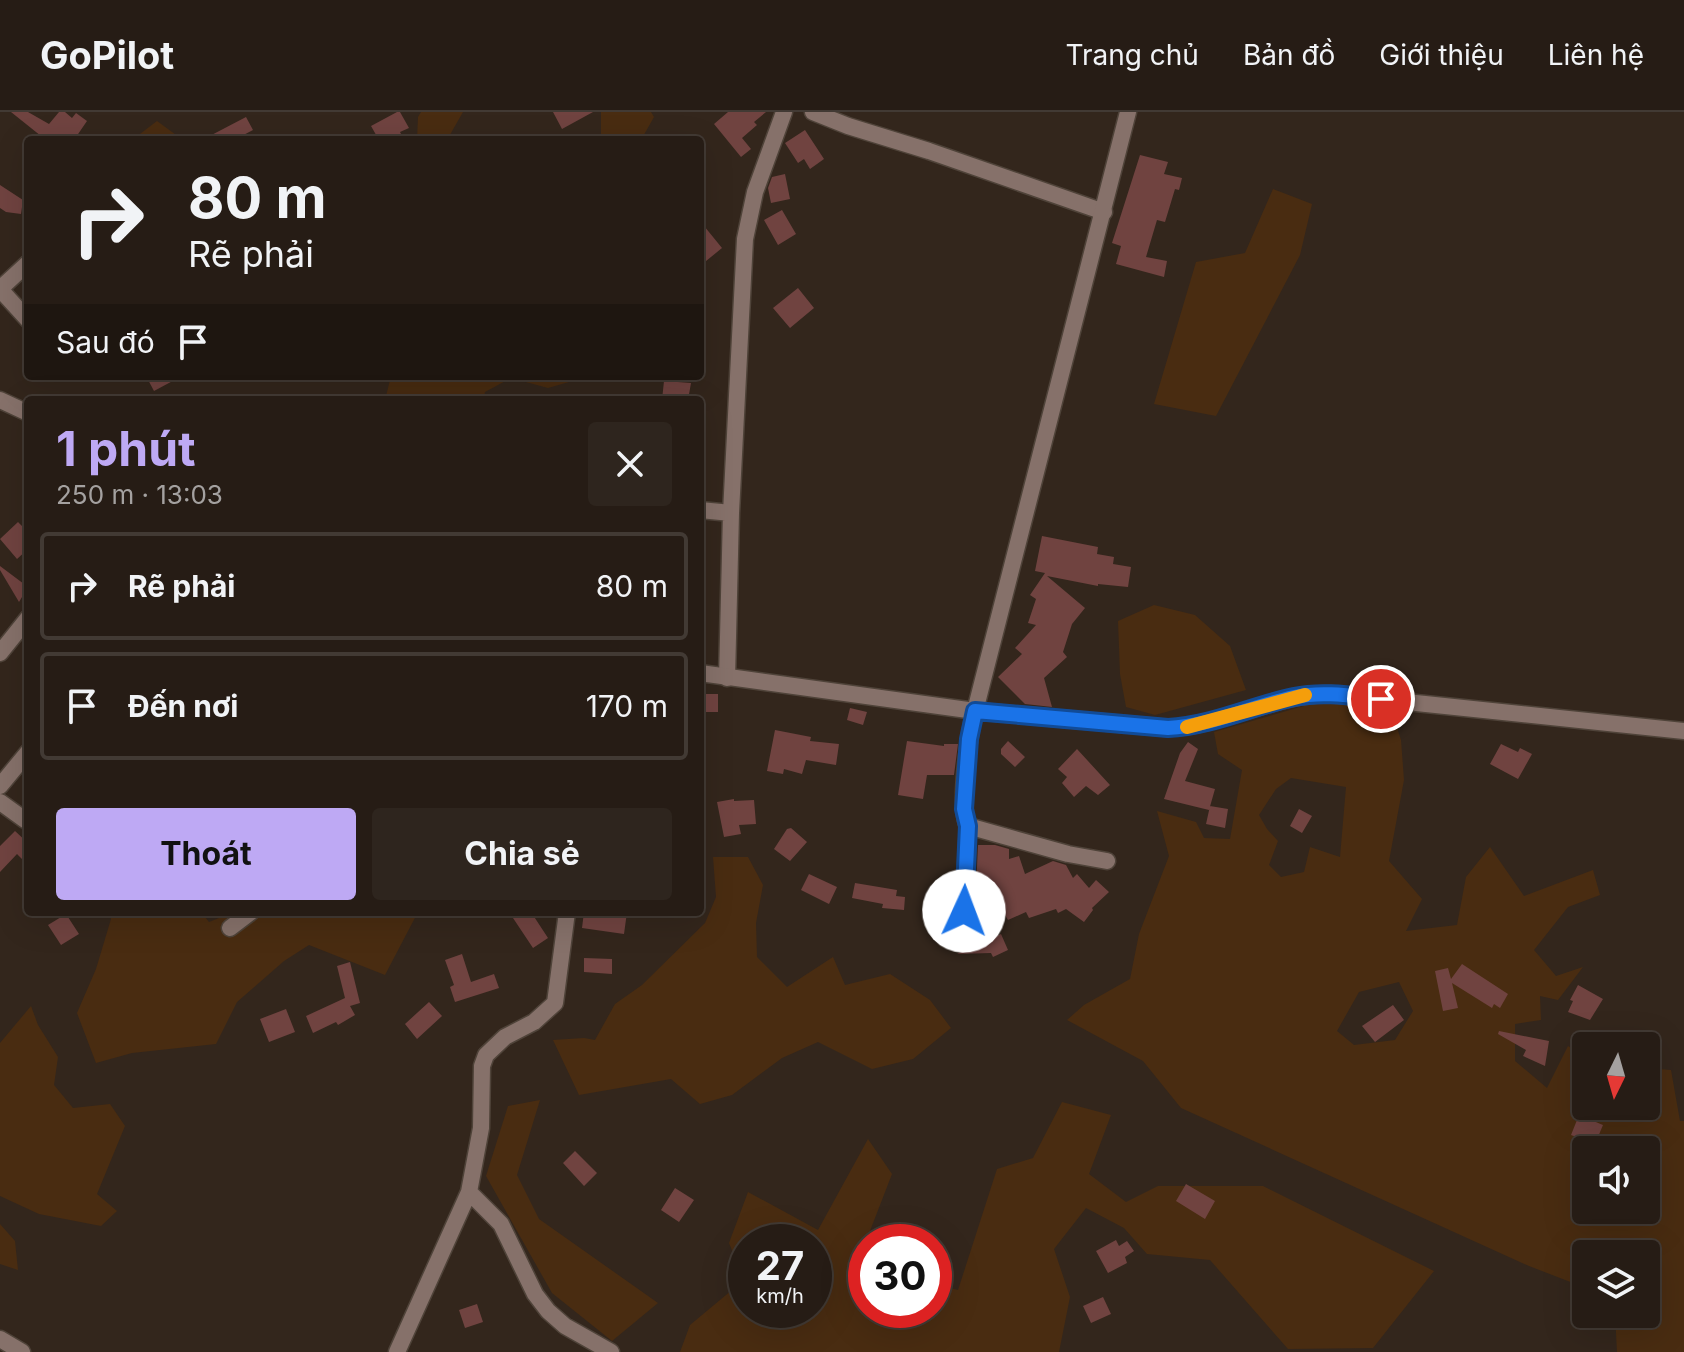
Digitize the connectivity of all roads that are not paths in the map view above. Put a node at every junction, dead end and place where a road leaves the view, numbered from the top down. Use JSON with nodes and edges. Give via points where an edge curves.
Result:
{"nodes":[{"id":1,"x":784,"y":112,"type":"edge"},
{"id":2,"x":813,"y":112,"type":"edge"},
{"id":3,"x":1128,"y":112,"type":"edge"},
{"id":4,"x":1104,"y":212,"type":"junction"},
{"id":5,"x":24,"y":267,"type":"edge"},
{"id":6,"x":0,"y":289,"type":"edge"},
{"id":7,"x":24,"y":316,"type":"edge"},
{"id":8,"x":0,"y":400,"type":"edge"},
{"id":9,"x":24,"y":411,"type":"edge"},
{"id":10,"x":704,"y":510,"type":"edge"},
{"id":11,"x":731,"y":513,"type":"junction"},
{"id":12,"x":24,"y":623,"type":"edge"},
{"id":13,"x":0,"y":653,"type":"edge"},
{"id":14,"x":704,"y":674,"type":"edge"},
{"id":15,"x":727,"y":678,"type":"junction"},
{"id":16,"x":975,"y":711,"type":"junction"},
{"id":17,"x":1684,"y":731,"type":"edge"},
{"id":18,"x":24,"y":757,"type":"edge"},
{"id":19,"x":0,"y":786,"type":"edge"},
{"id":20,"x":0,"y":802,"type":"edge"},
{"id":21,"x":24,"y":819,"type":"edge"},
{"id":22,"x":968,"y":826,"type":"junction"},
{"id":23,"x":1107,"y":861,"type":"dead end"},
{"id":24,"x":246,"y":916,"type":"edge"},
{"id":25,"x":566,"y":916,"type":"edge"},
{"id":26,"x":995,"y":917,"type":"dead end"},
{"id":27,"x":230,"y":928,"type":"dead end"},
{"id":28,"x":469,"y":1192,"type":"junction"},
{"id":29,"x":0,"y":1339,"type":"edge"},
{"id":30,"x":22,"y":1352,"type":"edge"},
{"id":31,"x":397,"y":1352,"type":"edge"},
{"id":32,"x":611,"y":1352,"type":"edge"}],
"edges":[{"from":1,"to":11,"type":"street","via":[[755,192],[745,239]]},
{"from":2,"to":4,"type":"street"},
{"from":3,"to":4,"type":"street"},
{"from":4,"to":16,"type":"street"},
{"from":5,"to":6,"type":"street"},
{"from":6,"to":7,"type":"street"},
{"from":8,"to":9,"type":"street"},
{"from":10,"to":11,"type":"street"},
{"from":11,"to":15,"type":"street"},
{"from":12,"to":13,"type":"street"},
{"from":14,"to":15,"type":"street"},
{"from":15,"to":16,"type":"street"},
{"from":16,"to":17,"type":"street","via":[[1168,728],[1294,697],[1330,694]]},
{"from":16,"to":22,"type":"street","via":[[964,809]]},
{"from":18,"to":19,"type":"street"},
{"from":20,"to":21,"type":"street"},
{"from":22,"to":23,"type":"street"},
{"from":22,"to":26,"type":"street","via":[[964,911]]},
{"from":24,"to":27,"type":"street"},
{"from":25,"to":28,"type":"street","via":[[555,1003],[505,1037],[482,1066],[481,1128]]},
{"from":28,"to":31,"type":"street"},
{"from":28,"to":32,"type":"street","via":[[501,1224],[548,1311]]},
{"from":29,"to":30,"type":"street"}]}
